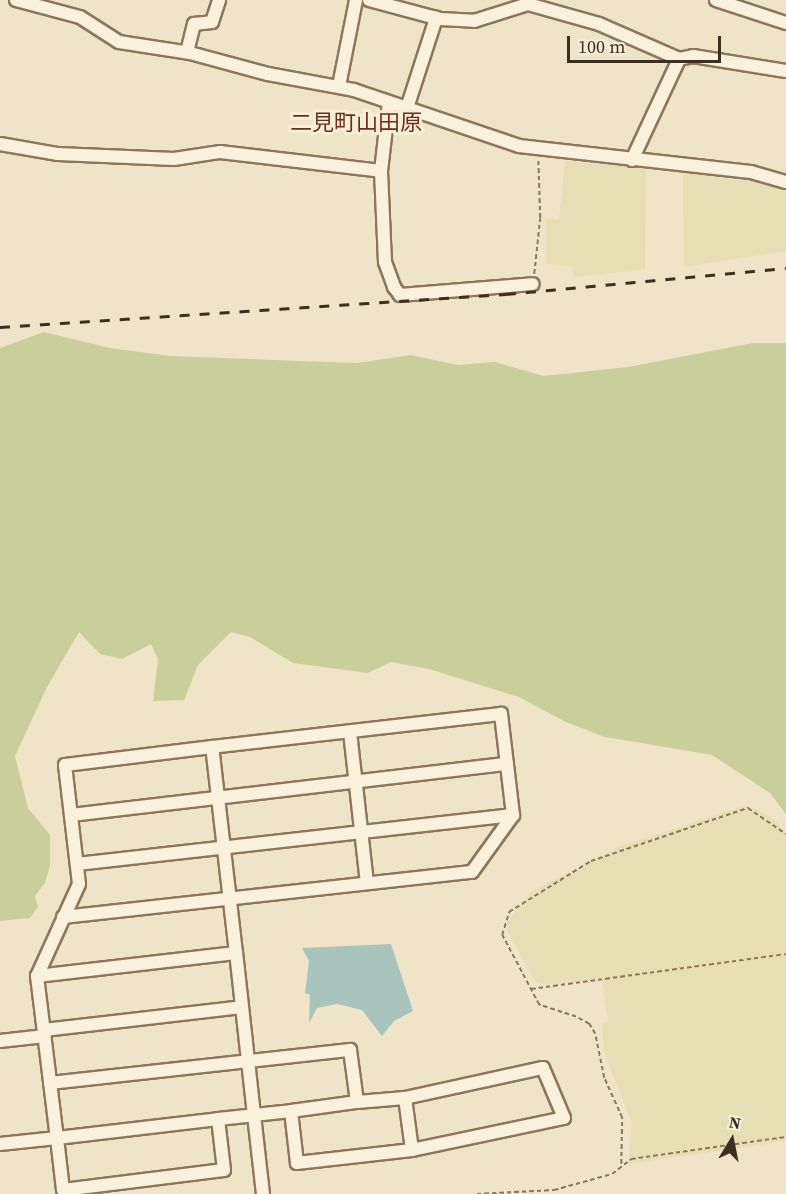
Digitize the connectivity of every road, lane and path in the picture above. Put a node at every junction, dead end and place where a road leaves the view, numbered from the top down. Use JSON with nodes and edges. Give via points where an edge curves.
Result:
{"nodes":[{"id":1,"x":16,"y":0,"type":"edge"},
{"id":2,"x":219,"y":0,"type":"edge"},
{"id":3,"x":356,"y":0,"type":"edge"},
{"id":4,"x":369,"y":0,"type":"edge"},
{"id":5,"x":716,"y":0,"type":"edge"},
{"id":6,"x":436,"y":18,"type":"junction"},
{"id":7,"x":786,"y":23,"type":"edge"},
{"id":8,"x":187,"y":52,"type":"junction"},
{"id":9,"x":679,"y":58,"type":"junction"},
{"id":10,"x":786,"y":70,"type":"edge"},
{"id":11,"x":339,"y":86,"type":"junction"},
{"id":12,"x":389,"y":102,"type":"junction"},
{"id":13,"x":408,"y":108,"type":"junction"},
{"id":14,"x":0,"y":144,"type":"edge"},
{"id":15,"x":540,"y":151,"type":"junction"},
{"id":16,"x":632,"y":160,"type":"junction"},
{"id":17,"x":381,"y":171,"type":"junction"},
{"id":18,"x":786,"y":182,"type":"edge"},
{"id":19,"x":533,"y":284,"type":"joint"},
{"id":20,"x":350,"y":732,"type":"junction"},
{"id":21,"x":212,"y":747,"type":"junction"},
{"id":22,"x":507,"y":764,"type":"junction"},
{"id":23,"x":356,"y":782,"type":"junction"},
{"id":24,"x":218,"y":798,"type":"junction"},
{"id":25,"x":71,"y":815,"type":"junction"},
{"id":26,"x":513,"y":815,"type":"junction"},
{"id":27,"x":361,"y":833,"type":"junction"},
{"id":28,"x":786,"y":834,"type":"edge"},
{"id":29,"x":224,"y":849,"type":"junction"},
{"id":30,"x":77,"y":864,"type":"junction"},
{"id":31,"x":368,"y":883,"type":"junction"},
{"id":32,"x":230,"y":900,"type":"junction"},
{"id":33,"x":63,"y":917,"type":"junction"},
{"id":34,"x":236,"y":953,"type":"junction"},
{"id":35,"x":786,"y":954,"type":"edge"},
{"id":36,"x":37,"y":976,"type":"junction"},
{"id":37,"x":530,"y":989,"type":"junction"},
{"id":38,"x":242,"y":1007,"type":"junction"},
{"id":39,"x":44,"y":1033,"type":"junction"},
{"id":40,"x":0,"y":1041,"type":"edge"},
{"id":41,"x":248,"y":1061,"type":"junction"},
{"id":42,"x":50,"y":1083,"type":"junction"},
{"id":43,"x":405,"y":1098,"type":"junction"},
{"id":44,"x":357,"y":1102,"type":"junction"},
{"id":45,"x":291,"y":1111,"type":"junction"},
{"id":46,"x":254,"y":1115,"type":"junction"},
{"id":47,"x":218,"y":1119,"type":"junction"},
{"id":48,"x":786,"y":1137,"type":"edge"},
{"id":49,"x":57,"y":1138,"type":"junction"},
{"id":50,"x":0,"y":1144,"type":"edge"},
{"id":51,"x":412,"y":1150,"type":"junction"},
{"id":52,"x":621,"y":1164,"type":"junction"},
{"id":53,"x":263,"y":1194,"type":"edge"},
{"id":54,"x":477,"y":1194,"type":"edge"}],
"edges":[{"from":1,"to":8,"type":"street","via":[[80,18],[118,42]]},
{"from":2,"to":8,"type":"street","via":[[212,22],[194,24]]},
{"from":3,"to":11,"type":"street"},
{"from":4,"to":6,"type":"street"},
{"from":5,"to":7,"type":"street"},
{"from":6,"to":9,"type":"street","via":[[474,21],[528,4],[599,24]]},
{"from":6,"to":13,"type":"street"},
{"from":8,"to":11,"type":"street","via":[[268,74]]},
{"from":9,"to":10,"type":"street","via":[[693,56]]},
{"from":9,"to":16,"type":"street"},
{"from":11,"to":12,"type":"street"},
{"from":12,"to":13,"type":"street"},
{"from":12,"to":17,"type":"street"},
{"from":13,"to":15,"type":"street"},
{"from":14,"to":17,"type":"street","via":[[58,154],[152,158],[220,152]]},
{"from":15,"to":16,"type":"street"},
{"from":15,"to":19,"type":"path","via":[[540,218]]},
{"from":16,"to":18,"type":"street","via":[[751,172]]},
{"from":17,"to":19,"type":"street","via":[[385,262],[400,295]]},
{"from":20,"to":21,"type":"street"},
{"from":20,"to":22,"type":"street","via":[[501,714]]},
{"from":20,"to":23,"type":"street"},
{"from":21,"to":24,"type":"street"},
{"from":21,"to":25,"type":"street","via":[[65,765]]},
{"from":22,"to":23,"type":"street"},
{"from":22,"to":26,"type":"street"},
{"from":23,"to":24,"type":"street"},
{"from":23,"to":27,"type":"street"},
{"from":24,"to":25,"type":"street"},
{"from":24,"to":29,"type":"street"},
{"from":25,"to":30,"type":"street"},
{"from":26,"to":27,"type":"street"},
{"from":26,"to":31,"type":"street","via":[[472,872]]},
{"from":27,"to":29,"type":"street"},
{"from":27,"to":31,"type":"street"},
{"from":28,"to":37,"type":"path","via":[[748,808],[591,861],[509,912],[502,935]]},
{"from":29,"to":30,"type":"street"},
{"from":29,"to":32,"type":"street"},
{"from":30,"to":33,"type":"street","via":[[79,884]]},
{"from":31,"to":32,"type":"street"},
{"from":32,"to":33,"type":"street"},
{"from":32,"to":34,"type":"street"},
{"from":33,"to":36,"type":"street"},
{"from":34,"to":36,"type":"street"},
{"from":34,"to":38,"type":"street"},
{"from":35,"to":37,"type":"path"},
{"from":36,"to":39,"type":"street"},
{"from":37,"to":52,"type":"path","via":[[539,1005],[576,1017],[589,1024],[595,1034],[604,1078],[622,1118]]},
{"from":38,"to":39,"type":"street"},
{"from":38,"to":41,"type":"street"},
{"from":39,"to":40,"type":"street"},
{"from":39,"to":42,"type":"street"},
{"from":41,"to":42,"type":"street"},
{"from":41,"to":44,"type":"street","via":[[350,1050]]},
{"from":41,"to":46,"type":"street"},
{"from":42,"to":49,"type":"street"},
{"from":43,"to":44,"type":"street"},
{"from":43,"to":51,"type":"street"},
{"from":43,"to":51,"type":"street","via":[[543,1068],[564,1118]]},
{"from":44,"to":45,"type":"street"},
{"from":45,"to":46,"type":"street"},
{"from":45,"to":51,"type":"street","via":[[297,1163]]},
{"from":46,"to":47,"type":"street"},
{"from":46,"to":53,"type":"street"},
{"from":47,"to":49,"type":"street"},
{"from":47,"to":49,"type":"street","via":[[224,1170],[63,1190]]},
{"from":48,"to":52,"type":"path"},
{"from":49,"to":50,"type":"street"},
{"from":52,"to":54,"type":"path","via":[[612,1174],[554,1190]]}]}
